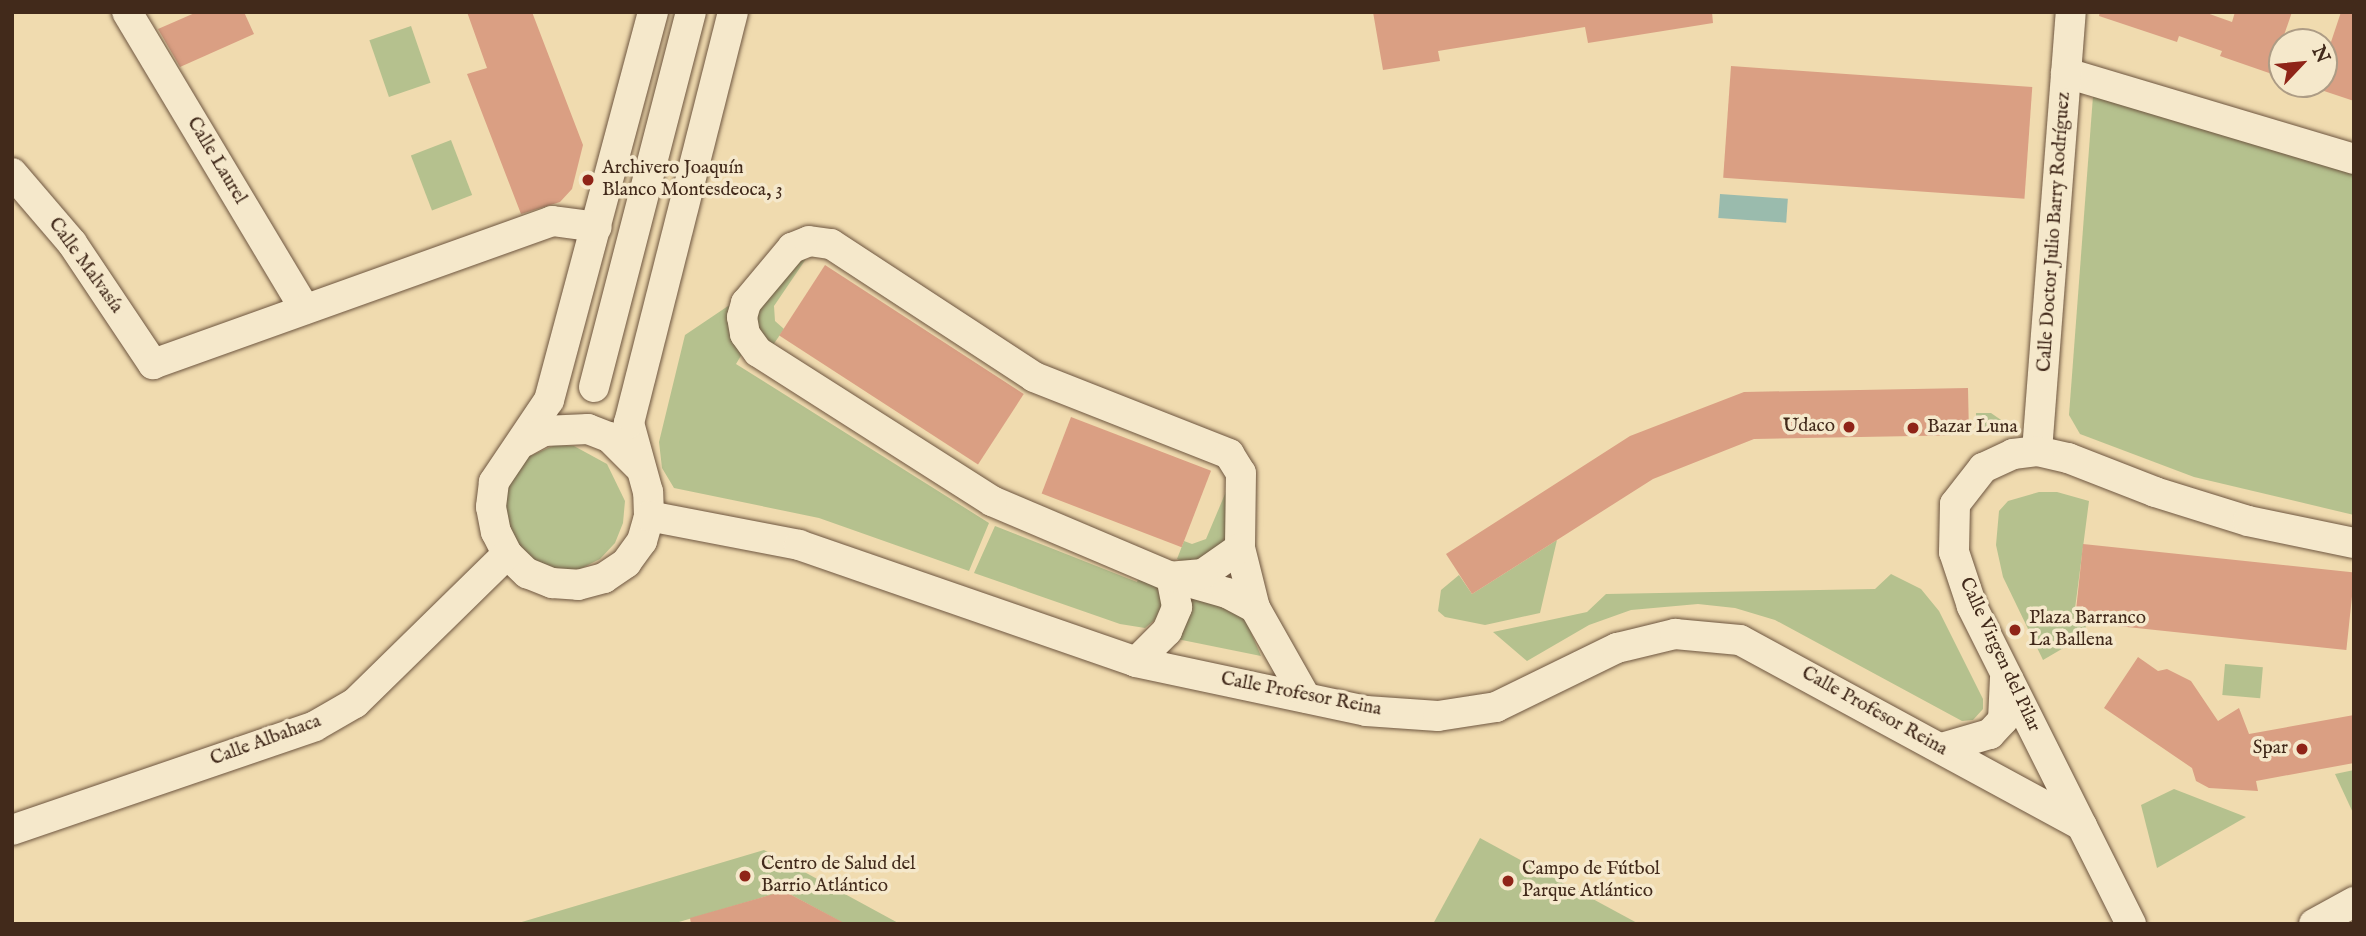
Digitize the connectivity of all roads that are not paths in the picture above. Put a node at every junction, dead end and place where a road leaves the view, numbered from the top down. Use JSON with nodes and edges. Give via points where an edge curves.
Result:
{"nodes":[{"id":1,"x":127,"y":12,"type":"edge"},
{"id":2,"x":653,"y":12,"type":"edge"},
{"id":3,"x":691,"y":12,"type":"edge"},
{"id":4,"x":733,"y":12,"type":"edge"},
{"id":5,"x":2071,"y":12,"type":"edge"},
{"id":6,"x":2066,"y":73,"type":"junction"},
{"id":7,"x":2354,"y":159,"type":"edge"},
{"id":8,"x":12,"y":173,"type":"edge"},
{"id":9,"x":597,"y":227,"type":"junction"},
{"id":10,"x":305,"y":309,"type":"junction"},
{"id":11,"x":594,"y":387,"type":"dead end"},
{"id":12,"x":524,"y":442,"type":"junction"},
{"id":13,"x":2037,"y":451,"type":"junction"},
{"id":14,"x":640,"y":469,"type":"junction"},
{"id":15,"x":649,"y":516,"type":"junction"},
{"id":16,"x":2354,"y":543,"type":"edge"},
{"id":17,"x":1240,"y":548,"type":"junction"},
{"id":18,"x":507,"y":554,"type":"junction"},
{"id":19,"x":1171,"y":577,"type":"junction"},
{"id":20,"x":1255,"y":608,"type":"junction"},
{"id":21,"x":1136,"y":662,"type":"junction"},
{"id":22,"x":2004,"y":673,"type":"junction"},
{"id":23,"x":1306,"y":698,"type":"junction"},
{"id":24,"x":1942,"y":748,"type":"junction"},
{"id":25,"x":2082,"y":826,"type":"junction"},
{"id":26,"x":12,"y":830,"type":"edge"},
{"id":27,"x":2354,"y":902,"type":"edge"},
{"id":28,"x":2131,"y":924,"type":"edge"},
{"id":29,"x":2314,"y":924,"type":"edge"}],
"edges":[{"from":1,"to":10,"type":"street","name":"Calle Laurel"},
{"from":2,"to":9,"type":"street"},
{"from":3,"to":11,"type":"street"},
{"from":4,"to":14,"type":"street","via":[[629,423]]},
{"from":5,"to":6,"type":"street","name":"Calle Doctor Julio Barry Rodríguez"},
{"from":6,"to":7,"type":"street"},
{"from":6,"to":13,"type":"street","name":"Calle Doctor Julio Barry Rodríguez"},
{"from":8,"to":10,"type":"street","name":"Calle Malvasía","via":[[72,243],[153,364]]},
{"from":9,"to":10,"type":"street","via":[[552,221]]},
{"from":9,"to":12,"type":"street","via":[[553,388]]},
{"from":12,"to":14,"type":"street","via":[[544,431],[588,429],[627,451]]},
{"from":12,"to":18,"type":"street","via":[[506,459],[495,482],[491,507]]},
{"from":13,"to":16,"type":"street","name":"Calle Virgen del Pilar","via":[[2248,521]]},
{"from":13,"to":22,"type":"street","name":"Calle Virgen del Pilar","via":[[2013,454],[1983,468],[1955,504],[1954,552],[1972,606]]},
{"from":14,"to":15,"type":"street","via":[[648,492]]},
{"from":15,"to":18,"type":"street","via":[[642,541],[626,563],[604,578],[578,585],[552,583],[527,573]]},
{"from":15,"to":21,"type":"street","name":"Calle Profesor Reina","via":[[799,545]]},
{"from":17,"to":19,"type":"street","via":[[1203,574]]},
{"from":17,"to":19,"type":"street","via":[[1241,473],[1229,454],[1034,377],[831,244],[809,241],[792,248],[746,303],[742,317],[746,334],[758,352],[992,501]]},
{"from":17,"to":20,"type":"street"},
{"from":18,"to":26,"type":"street","name":"Calle Albahaca","via":[[355,704],[315,726]]},
{"from":19,"to":20,"type":"street","via":[[1227,593]]},
{"from":19,"to":21,"type":"street","via":[[1177,607],[1167,631]]},
{"from":20,"to":23,"type":"street"},
{"from":21,"to":23,"type":"street","name":"Calle Profesor Reina"},
{"from":22,"to":24,"type":"street","via":[[2003,720],[1990,734]]},
{"from":22,"to":25,"type":"street","name":"Calle Virgen del Pilar"},
{"from":23,"to":24,"type":"street","name":"Calle Profesor Reina","via":[[1366,711],[1438,716],[1496,707],[1617,648],[1675,634],[1740,640]]},
{"from":24,"to":25,"type":"street","name":"Calle Profesor Reina"},
{"from":25,"to":28,"type":"street","name":"Calle Virgen del Pilar"},
{"from":27,"to":29,"type":"street"}]}
